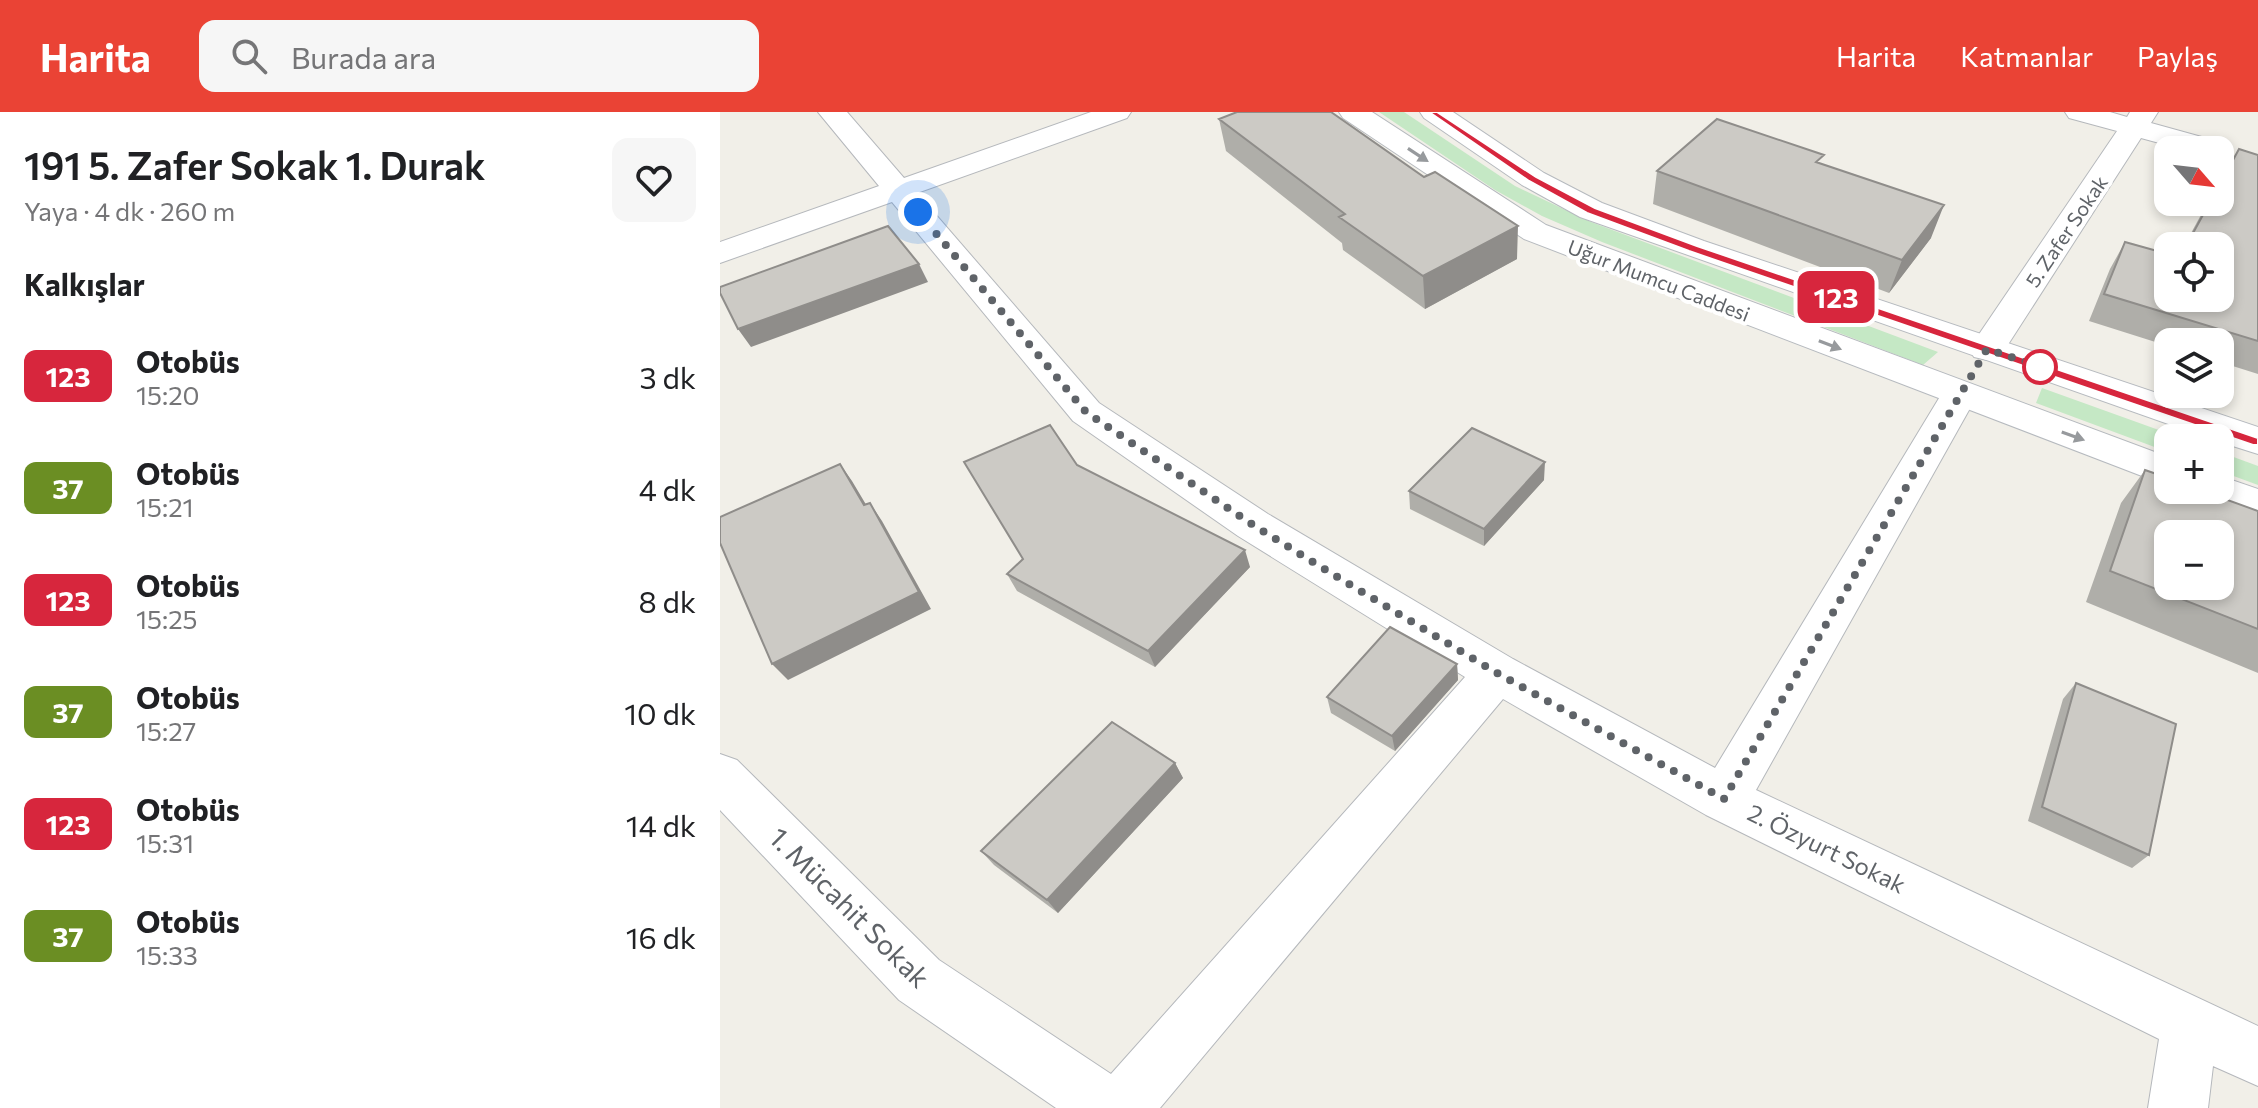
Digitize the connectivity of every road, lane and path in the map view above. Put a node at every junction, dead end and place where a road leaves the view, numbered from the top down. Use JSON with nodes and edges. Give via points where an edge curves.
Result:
{"nodes":[{"id":1,"x":832,"y":112,"type":"edge"},
{"id":2,"x":1117,"y":112,"type":"edge"},
{"id":3,"x":1353,"y":112,"type":"edge"},
{"id":4,"x":1434,"y":112,"type":"edge"},
{"id":5,"x":2079,"y":112,"type":"edge"},
{"id":6,"x":2139,"y":120,"type":"edge"},
{"id":7,"x":2182,"y":136,"type":"edge"},
{"id":8,"x":900,"y":190,"type":"junction"},
{"id":9,"x":720,"y":253,"type":"edge"},
{"id":10,"x":1987,"y":349,"type":"junction"},
{"id":11,"x":1960,"y":394,"type":"junction"},
{"id":12,"x":2258,"y":441,"type":"edge"},
{"id":13,"x":2154,"y":467,"type":"edge"},
{"id":14,"x":2234,"y":496,"type":"edge"},
{"id":15,"x":2258,"y":505,"type":"edge"},
{"id":16,"x":1497,"y":673,"type":"junction"},
{"id":17,"x":720,"y":776,"type":"edge"},
{"id":18,"x":1724,"y":799,"type":"junction"},
{"id":19,"x":2190,"y":1022,"type":"junction"},
{"id":20,"x":2258,"y":1057,"type":"edge"},
{"id":21,"x":1108,"y":1108,"type":"edge"},
{"id":22,"x":1121,"y":1108,"type":"edge"},
{"id":23,"x":2178,"y":1108,"type":"edge"}],
"edges":[{"from":1,"to":8,"type":"street","name":"2. Özyurt Sokak"},
{"from":2,"to":8,"type":"street"},
{"from":3,"to":11,"type":"street","name":"Uğur Mumcu Caddesi","one_way":true,"via":[[1535,232]]},
{"from":4,"to":10,"type":"street","name":"Uğur Mumcu Caddesi","via":[[1533,179],[1591,210]]},
{"from":5,"to":6,"type":"street"},
{"from":6,"to":7,"type":"street"},
{"from":6,"to":10,"type":"street","name":"5. Zafer Sokak"},
{"from":8,"to":9,"type":"street"},
{"from":8,"to":16,"type":"street","name":"2. Özyurt Sokak","via":[[1086,412],[1253,525]]},
{"from":10,"to":11,"type":"street","name":"5. Zafer Sokak"},
{"from":10,"to":12,"type":"street","name":"Uğur Mumcu Caddesi"},
{"from":11,"to":13,"type":"street","name":"Uğur Mumcu Caddesi","one_way":true},
{"from":11,"to":18,"type":"street","name":"5. Zafer Sokak"},
{"from":14,"to":15,"type":"street"},
{"from":16,"to":18,"type":"street","name":"2. Özyurt Sokak"},
{"from":16,"to":22,"type":"street"},
{"from":17,"to":21,"type":"street","name":"1. Mücahit Sokak","via":[[919,980]]},
{"from":18,"to":19,"type":"street","name":"2. Özyurt Sokak"},
{"from":19,"to":20,"type":"street","name":"2. Özyurt Sokak"},
{"from":19,"to":23,"type":"street"}]}
